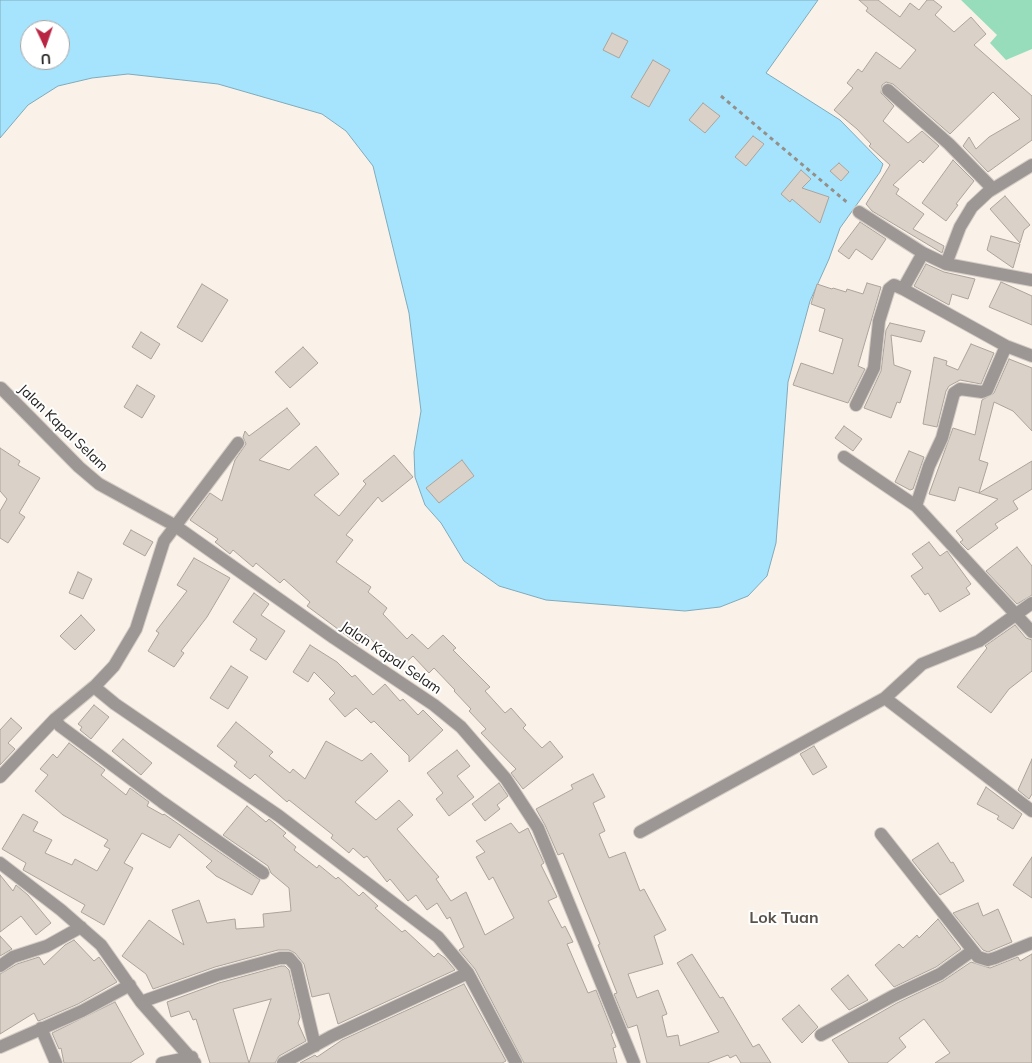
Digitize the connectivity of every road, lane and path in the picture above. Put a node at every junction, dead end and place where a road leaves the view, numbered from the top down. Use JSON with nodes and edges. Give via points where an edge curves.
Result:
{"nodes":[{"id":1,"x":888,"y":90,"type":"dead end"},
{"id":2,"x":721,"y":96,"type":"dead end"},
{"id":3,"x":1032,"y":165,"type":"edge"},
{"id":4,"x":993,"y":188,"type":"junction"},
{"id":5,"x":859,"y":212,"type":"joint"},
{"id":6,"x":923,"y":253,"type":"junction"},
{"id":7,"x":946,"y":264,"type":"junction"},
{"id":8,"x":1032,"y":280,"type":"edge"},
{"id":9,"x":903,"y":289,"type":"junction"},
{"id":10,"x":1006,"y":346,"type":"junction"},
{"id":11,"x":1032,"y":356,"type":"edge"},
{"id":12,"x":1,"y":388,"type":"edge"},
{"id":13,"x":856,"y":405,"type":"dead end"},
{"id":14,"x":238,"y":443,"type":"dead end"},
{"id":15,"x":844,"y":458,"type":"dead end"},
{"id":16,"x":916,"y":506,"type":"junction"},
{"id":17,"x":174,"y":525,"type":"junction"},
{"id":18,"x":1032,"y":603,"type":"edge"},
{"id":19,"x":1017,"y":615,"type":"junction"},
{"id":20,"x":1032,"y":632,"type":"edge"},
{"id":21,"x":97,"y":687,"type":"junction"},
{"id":22,"x":885,"y":698,"type":"junction"},
{"id":23,"x":57,"y":723,"type":"junction"},
{"id":24,"x":0,"y":778,"type":"edge"},
{"id":25,"x":1032,"y":811,"type":"edge"},
{"id":26,"x":640,"y":832,"type":"dead end"},
{"id":27,"x":881,"y":834,"type":"dead end"},
{"id":28,"x":0,"y":863,"type":"edge"},
{"id":29,"x":263,"y":873,"type":"dead end"},
{"id":30,"x":81,"y":927,"type":"junction"},
{"id":31,"x":1032,"y":943,"type":"edge"},
{"id":32,"x":972,"y":951,"type":"junction"},
{"id":33,"x":0,"y":966,"type":"edge"},
{"id":34,"x":468,"y":973,"type":"junction"},
{"id":35,"x":130,"y":985,"type":"junction"},
{"id":36,"x":141,"y":1002,"type":"junction"},
{"id":37,"x":41,"y":1028,"type":"junction"},
{"id":38,"x":821,"y":1035,"type":"dead end"},
{"id":39,"x":315,"y":1046,"type":"junction"},
{"id":40,"x":0,"y":1047,"type":"edge"},
{"id":41,"x":193,"y":1060,"type":"edge"},
{"id":42,"x":56,"y":1063,"type":"edge"},
{"id":43,"x":162,"y":1063,"type":"edge"},
{"id":44,"x":283,"y":1063,"type":"edge"},
{"id":45,"x":516,"y":1063,"type":"edge"},
{"id":46,"x":634,"y":1063,"type":"edge"}],
"edges":[{"from":1,"to":4,"type":"street"},
{"from":2,"to":5,"type":"path"},
{"from":3,"to":4,"type":"street"},
{"from":4,"to":7,"type":"street","via":[[972,207],[960,227]]},
{"from":5,"to":6,"type":"street"},
{"from":6,"to":7,"type":"street"},
{"from":6,"to":9,"type":"street"},
{"from":7,"to":8,"type":"street"},
{"from":9,"to":10,"type":"street"},
{"from":9,"to":13,"type":"street","via":[[894,285],[888,289],[879,321],[874,368]]},
{"from":10,"to":11,"type":"street"},
{"from":10,"to":16,"type":"street","via":[[987,390],[960,389],[954,393],[942,438]]},
{"from":12,"to":17,"type":"street","name":"Jalan Kapal Selam","via":[[78,467],[99,484]]},
{"from":14,"to":17,"type":"street"},
{"from":15,"to":16,"type":"street"},
{"from":16,"to":19,"type":"street"},
{"from":17,"to":21,"type":"street","via":[[164,541],[136,629]]},
{"from":17,"to":46,"type":"street","name":"Jalan Kapal Selam","via":[[434,705],[483,751],[538,828]]},
{"from":18,"to":19,"type":"street"},
{"from":19,"to":20,"type":"street"},
{"from":19,"to":22,"type":"street","via":[[979,641],[922,664]]},
{"from":21,"to":23,"type":"street"},
{"from":21,"to":34,"type":"street","via":[[115,704],[279,816],[419,920]]},
{"from":22,"to":25,"type":"street"},
{"from":22,"to":26,"type":"street"},
{"from":23,"to":24,"type":"street"},
{"from":23,"to":29,"type":"street"},
{"from":27,"to":32,"type":"street"},
{"from":28,"to":30,"type":"street"},
{"from":30,"to":33,"type":"street"},
{"from":30,"to":35,"type":"street","via":[[101,945]]},
{"from":31,"to":32,"type":"street","via":[[988,960]]},
{"from":32,"to":38,"type":"street","via":[[940,974]]},
{"from":34,"to":39,"type":"street"},
{"from":34,"to":45,"type":"street"},
{"from":35,"to":36,"type":"street"},
{"from":35,"to":37,"type":"street","via":[[82,1011]]},
{"from":36,"to":39,"type":"street","via":[[217,975],[289,958],[296,966]]},
{"from":36,"to":41,"type":"street"},
{"from":37,"to":40,"type":"street"},
{"from":37,"to":42,"type":"street"},
{"from":39,"to":44,"type":"street"},
{"from":41,"to":43,"type":"street"}]}
